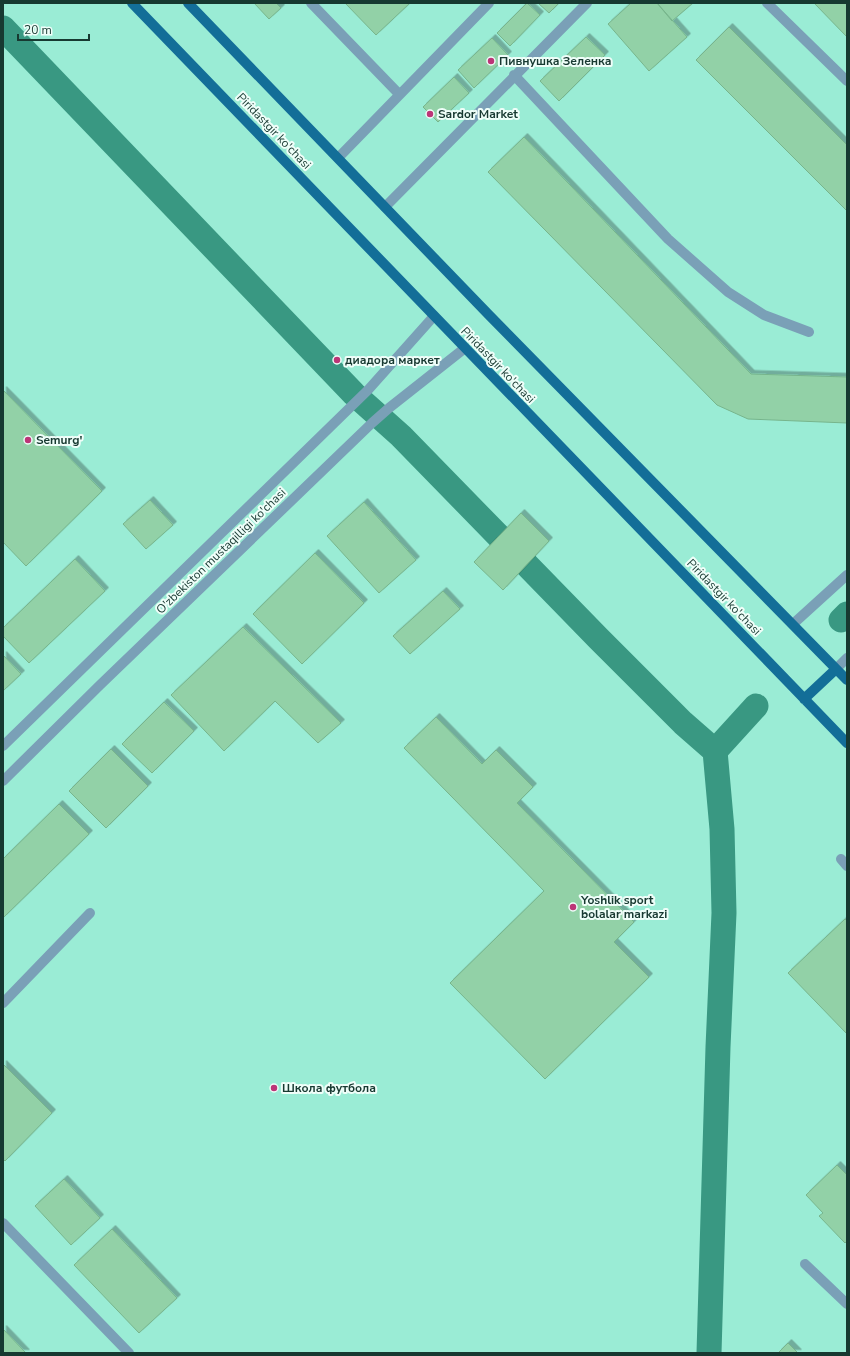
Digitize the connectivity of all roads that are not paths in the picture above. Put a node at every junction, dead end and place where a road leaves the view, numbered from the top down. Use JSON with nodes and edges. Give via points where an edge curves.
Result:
{"nodes":[{"id":1,"x":132,"y":3,"type":"edge"},
{"id":2,"x":188,"y":3,"type":"edge"},
{"id":3,"x":311,"y":3,"type":"edge"},
{"id":4,"x":489,"y":3,"type":"edge"},
{"id":5,"x":587,"y":3,"type":"edge"},
{"id":6,"x":767,"y":3,"type":"edge"},
{"id":7,"x":514,"y":75,"type":"junction"},
{"id":8,"x":847,"y":81,"type":"edge"},
{"id":9,"x":400,"y":94,"type":"junction"},
{"id":10,"x":338,"y":158,"type":"junction"},
{"id":11,"x":386,"y":207,"type":"junction"},
{"id":12,"x":434,"y":316,"type":"junction"},
{"id":13,"x":809,"y":332,"type":"dead end"},
{"id":14,"x":465,"y":348,"type":"junction"},
{"id":15,"x":847,"y":575,"type":"edge"},
{"id":16,"x":793,"y":624,"type":"junction"},
{"id":17,"x":847,"y":658,"type":"edge"},
{"id":18,"x":836,"y":669,"type":"junction"},
{"id":19,"x":847,"y":680,"type":"edge"},
{"id":20,"x":804,"y":699,"type":"junction"},
{"id":21,"x":847,"y":743,"type":"edge"},
{"id":22,"x":3,"y":746,"type":"edge"},
{"id":23,"x":3,"y":781,"type":"edge"},
{"id":24,"x":90,"y":913,"type":"dead end"},
{"id":25,"x":3,"y":1003,"type":"edge"},
{"id":26,"x":3,"y":1223,"type":"edge"},
{"id":27,"x":805,"y":1264,"type":"dead end"},
{"id":28,"x":847,"y":1304,"type":"edge"},
{"id":29,"x":129,"y":1353,"type":"edge"}],
"edges":[{"from":1,"to":12,"type":"main road","name":"Piridastgir ko'chasi"},
{"from":2,"to":10,"type":"main road"},
{"from":3,"to":9,"type":"street"},
{"from":4,"to":9,"type":"street"},
{"from":5,"to":7,"type":"street"},
{"from":6,"to":8,"type":"street"},
{"from":7,"to":11,"type":"street"},
{"from":7,"to":13,"type":"street","via":[[668,239],[728,292],[764,315]]},
{"from":9,"to":10,"type":"street"},
{"from":10,"to":11,"type":"main road"},
{"from":11,"to":16,"type":"main road"},
{"from":12,"to":14,"type":"main road","name":"Piridastgir ko'chasi"},
{"from":12,"to":22,"type":"street","name":"O'zbekiston mustaqilligi ko'chasi","via":[[368,390]]},
{"from":14,"to":20,"type":"main road","name":"Piridastgir ko'chasi"},
{"from":14,"to":23,"type":"street","name":"O'zbekiston mustaqilligi ko'chasi","via":[[372,423]]},
{"from":15,"to":16,"type":"street"},
{"from":16,"to":18,"type":"main road"},
{"from":17,"to":18,"type":"street"},
{"from":18,"to":19,"type":"main road"},
{"from":18,"to":20,"type":"main road"},
{"from":20,"to":21,"type":"main road","name":"Piridastgir ko'chasi"},
{"from":24,"to":25,"type":"street"},
{"from":26,"to":29,"type":"street"},
{"from":27,"to":28,"type":"street"}]}
